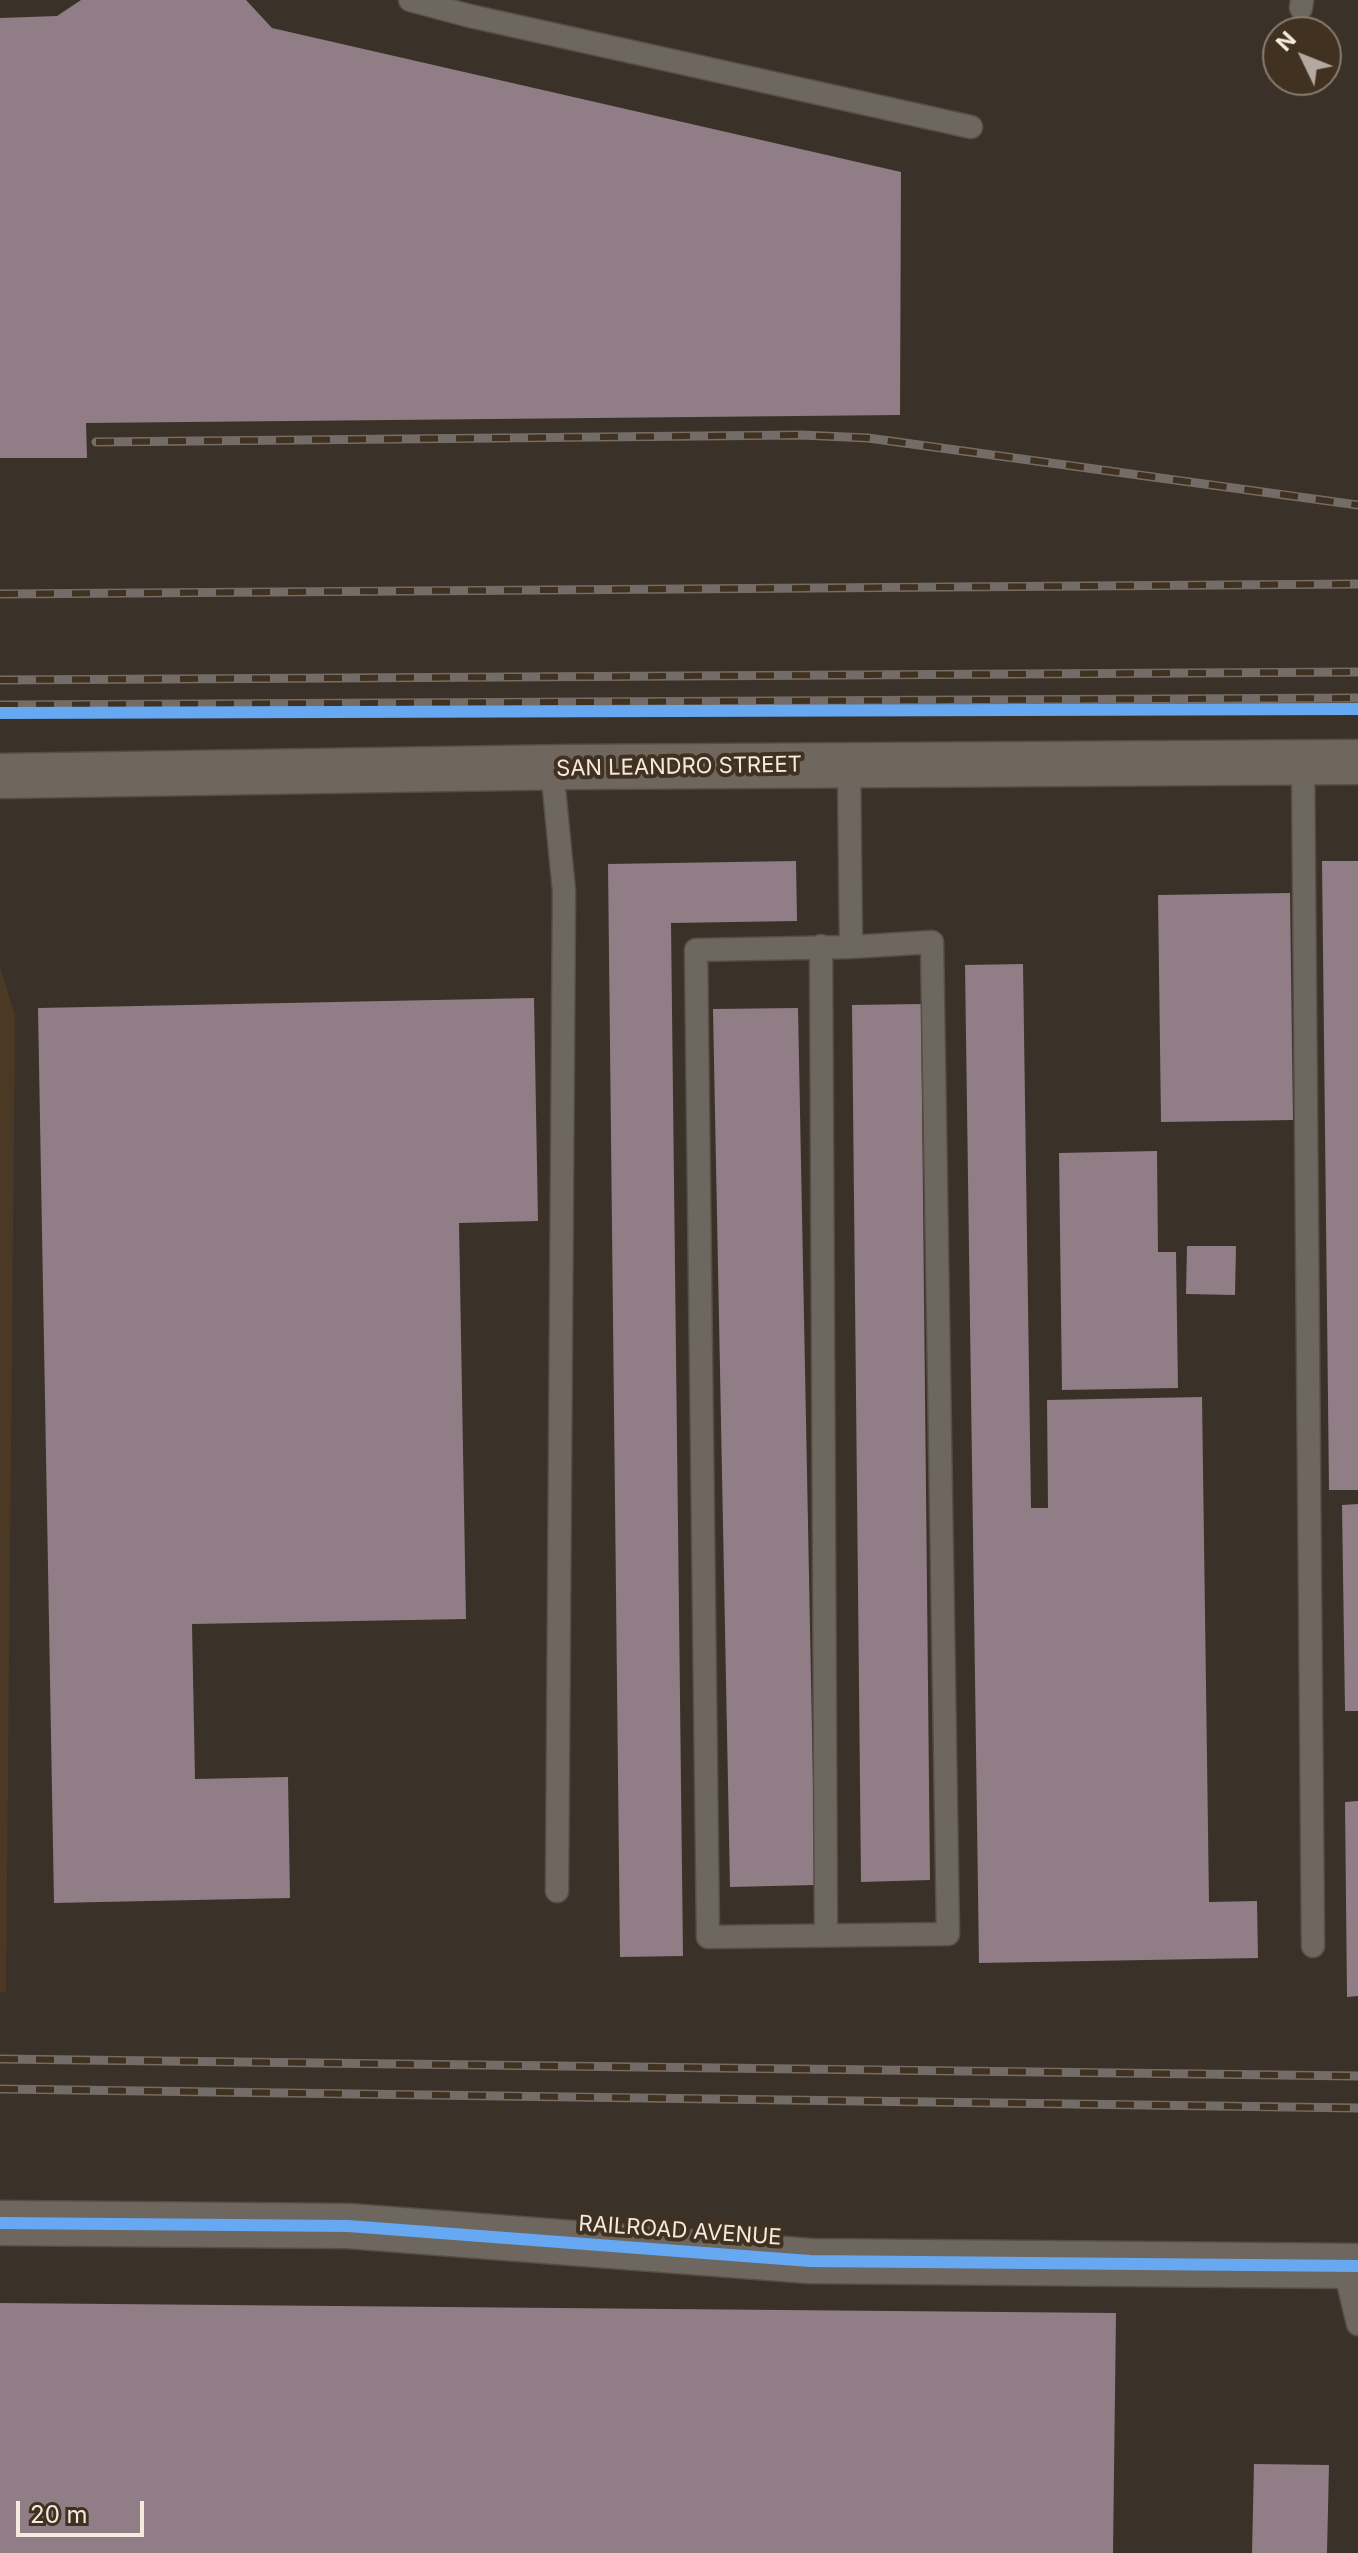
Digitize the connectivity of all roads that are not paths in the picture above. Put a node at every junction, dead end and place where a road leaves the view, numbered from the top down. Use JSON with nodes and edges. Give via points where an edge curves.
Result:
{"nodes":[{"id":1,"x":410,"y":0,"type":"edge"},
{"id":2,"x":971,"y":127,"type":"dead end"},
{"id":3,"x":1303,"y":762,"type":"junction"},
{"id":4,"x":1358,"y":762,"type":"edge"},
{"id":5,"x":849,"y":765,"type":"junction"},
{"id":6,"x":552,"y":768,"type":"junction"},
{"id":7,"x":0,"y":776,"type":"edge"},
{"id":8,"x":821,"y":946,"type":"junction"},
{"id":9,"x":851,"y":947,"type":"junction"},
{"id":10,"x":557,"y":1891,"type":"dead end"},
{"id":11,"x":826,"y":1935,"type":"junction"},
{"id":12,"x":1313,"y":1946,"type":"dead end"},
{"id":13,"x":0,"y":2223,"type":"edge"},
{"id":14,"x":1351,"y":2266,"type":"edge"},
{"id":15,"x":1358,"y":2324,"type":"edge"}],
"edges":[{"from":1,"to":2,"type":"lane"},
{"from":3,"to":4,"type":"main road","name":"SAN LEANDRO STREET"},
{"from":3,"to":5,"type":"main road","name":"SAN LEANDRO STREET"},
{"from":3,"to":12,"type":"lane"},
{"from":5,"to":6,"type":"main road","name":"SAN LEANDRO STREET"},
{"from":5,"to":9,"type":"lane"},
{"from":6,"to":7,"type":"main road","name":"SAN LEANDRO STREET"},
{"from":6,"to":10,"type":"lane","via":[[564,891]]},
{"from":8,"to":9,"type":"lane"},
{"from":8,"to":11,"type":"lane"},
{"from":8,"to":11,"type":"lane","via":[[696,950],[708,1937]]},
{"from":9,"to":11,"type":"lane","via":[[932,942],[948,1934]]},
{"from":13,"to":14,"type":"street","name":"RAILROAD AVENUE","via":[[348,2226],[810,2261]]},
{"from":14,"to":15,"type":"lane"}]}
